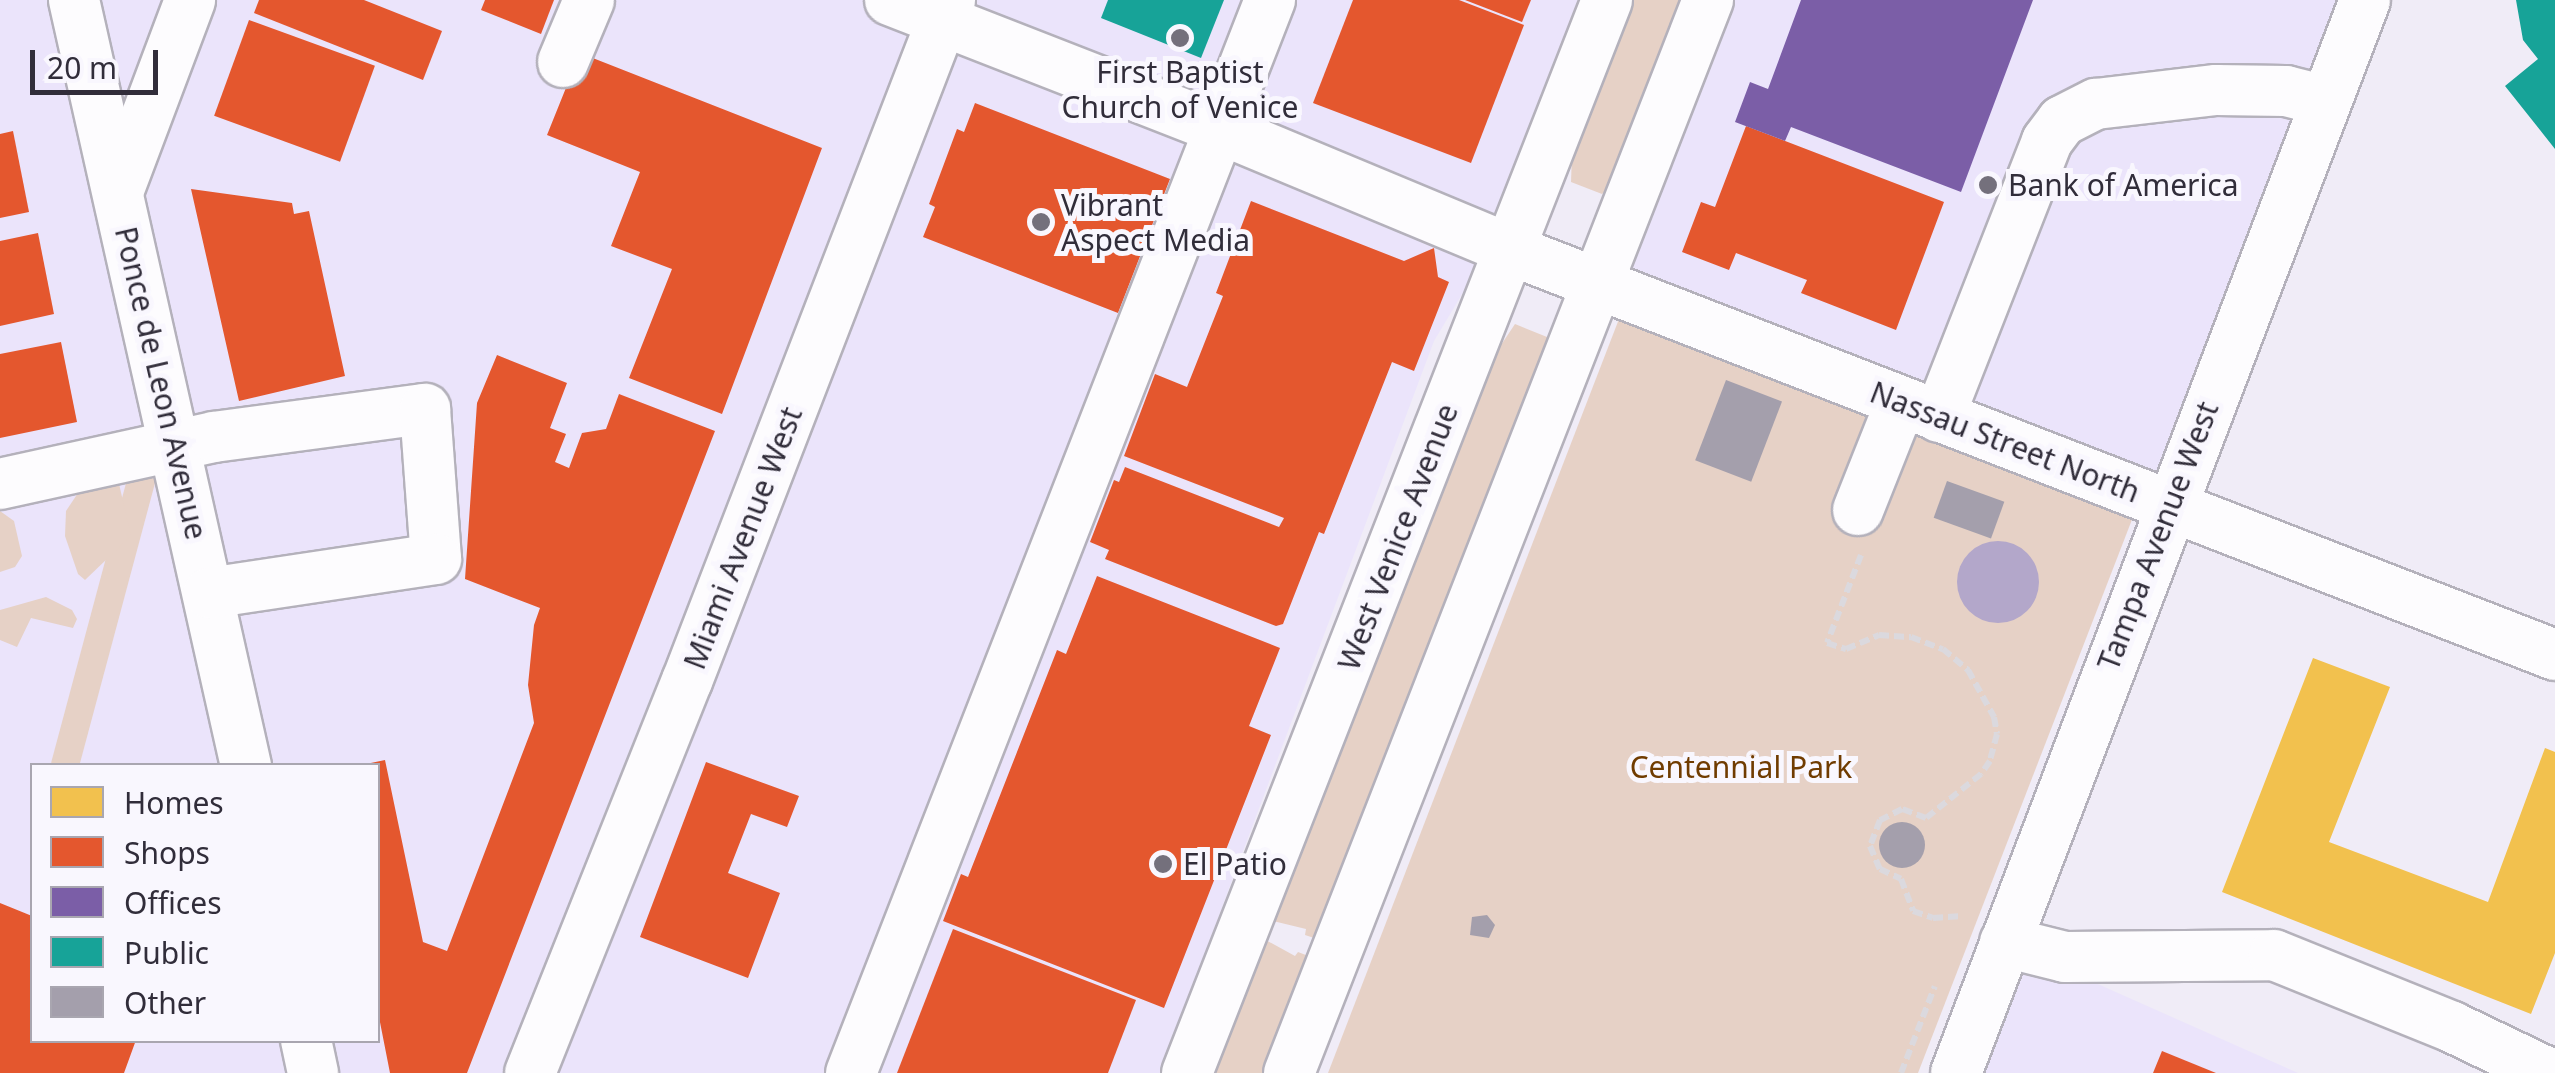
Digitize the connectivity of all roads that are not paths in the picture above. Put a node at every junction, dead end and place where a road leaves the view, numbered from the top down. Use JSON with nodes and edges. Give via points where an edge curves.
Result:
{"nodes":[{"id":1,"x":74,"y":0,"type":"edge"},
{"id":2,"x":190,"y":0,"type":"edge"},
{"id":3,"x":588,"y":0,"type":"edge"},
{"id":4,"x":890,"y":0,"type":"edge"},
{"id":5,"x":1270,"y":0,"type":"edge"},
{"id":6,"x":1606,"y":0,"type":"edge"},
{"id":7,"x":1708,"y":0,"type":"edge"},
{"id":8,"x":2365,"y":0,"type":"edge"},
{"id":9,"x":946,"y":10,"type":"edge"},
{"id":10,"x":562,"y":62,"type":"dead end"},
{"id":11,"x":2326,"y":101,"type":"junction"},
{"id":12,"x":1218,"y":128,"type":"junction"},
{"id":13,"x":118,"y":192,"type":"junction"},
{"id":14,"x":1510,"y":250,"type":"junction"},
{"id":15,"x":1596,"y":284,"type":"junction"},
{"id":16,"x":1920,"y":409,"type":"junction"},
{"id":17,"x":177,"y":446,"type":"junction"},
{"id":18,"x":0,"y":484,"type":"edge"},
{"id":19,"x":2169,"y":506,"type":"junction"},
{"id":20,"x":1862,"y":526,"type":"road end"},
{"id":21,"x":209,"y":593,"type":"junction"},
{"id":22,"x":2555,"y":655,"type":"edge"},
{"id":23,"x":245,"y":763,"type":"edge"},
{"id":24,"x":2005,"y":942,"type":"junction"},
{"id":25,"x":307,"y":1043,"type":"edge"},
{"id":26,"x":313,"y":1073,"type":"edge"},
{"id":27,"x":530,"y":1073,"type":"edge"},
{"id":28,"x":851,"y":1073,"type":"edge"},
{"id":29,"x":1187,"y":1073,"type":"edge"},
{"id":30,"x":1290,"y":1073,"type":"edge"},
{"id":31,"x":1956,"y":1073,"type":"edge"},
{"id":32,"x":2548,"y":1073,"type":"edge"}],
"edges":[{"from":1,"to":13,"type":"street","name":"Ponce de Leon Avenue"},
{"from":2,"to":13,"type":"street"},
{"from":3,"to":10,"type":"street"},
{"from":4,"to":9,"type":"street","name":"Nassau Street North"},
{"from":5,"to":12,"type":"street"},
{"from":6,"to":14,"type":"street","name":"West Venice Avenue"},
{"from":7,"to":15,"type":"street"},
{"from":8,"to":11,"type":"street","name":"Tampa Avenue West"},
{"from":9,"to":12,"type":"street","name":"Nassau Street North"},
{"from":9,"to":27,"type":"street","name":"Miami Avenue West"},
{"from":11,"to":16,"type":"street","via":[[2244,89],[2130,98],[2075,113],[2047,141]]},
{"from":11,"to":19,"type":"street","name":"Tampa Avenue West"},
{"from":12,"to":14,"type":"street","name":"Nassau Street North"},
{"from":12,"to":28,"type":"street"},
{"from":13,"to":17,"type":"street","name":"Ponce de Leon Avenue"},
{"from":14,"to":15,"type":"street","name":"Nassau Street North"},
{"from":14,"to":29,"type":"street","name":"West Venice Avenue"},
{"from":15,"to":16,"type":"street","name":"Nassau Street North"},
{"from":15,"to":30,"type":"street"},
{"from":16,"to":19,"type":"street","name":"Nassau Street North"},
{"from":16,"to":20,"type":"street"},
{"from":17,"to":18,"type":"street"},
{"from":17,"to":21,"type":"street","name":"Ponce de Leon Avenue"},
{"from":17,"to":21,"type":"street","via":[[425,409],[436,559]]},
{"from":19,"to":22,"type":"street","name":"Nassau Street North"},
{"from":19,"to":24,"type":"street","name":"Tampa Avenue West"},
{"from":21,"to":23,"type":"street","name":"Ponce de Leon Avenue"},
{"from":24,"to":31,"type":"street","name":"Tampa Avenue West"},
{"from":24,"to":32,"type":"street","via":[[2066,957],[2274,955]]},
{"from":25,"to":26,"type":"street"}]}
